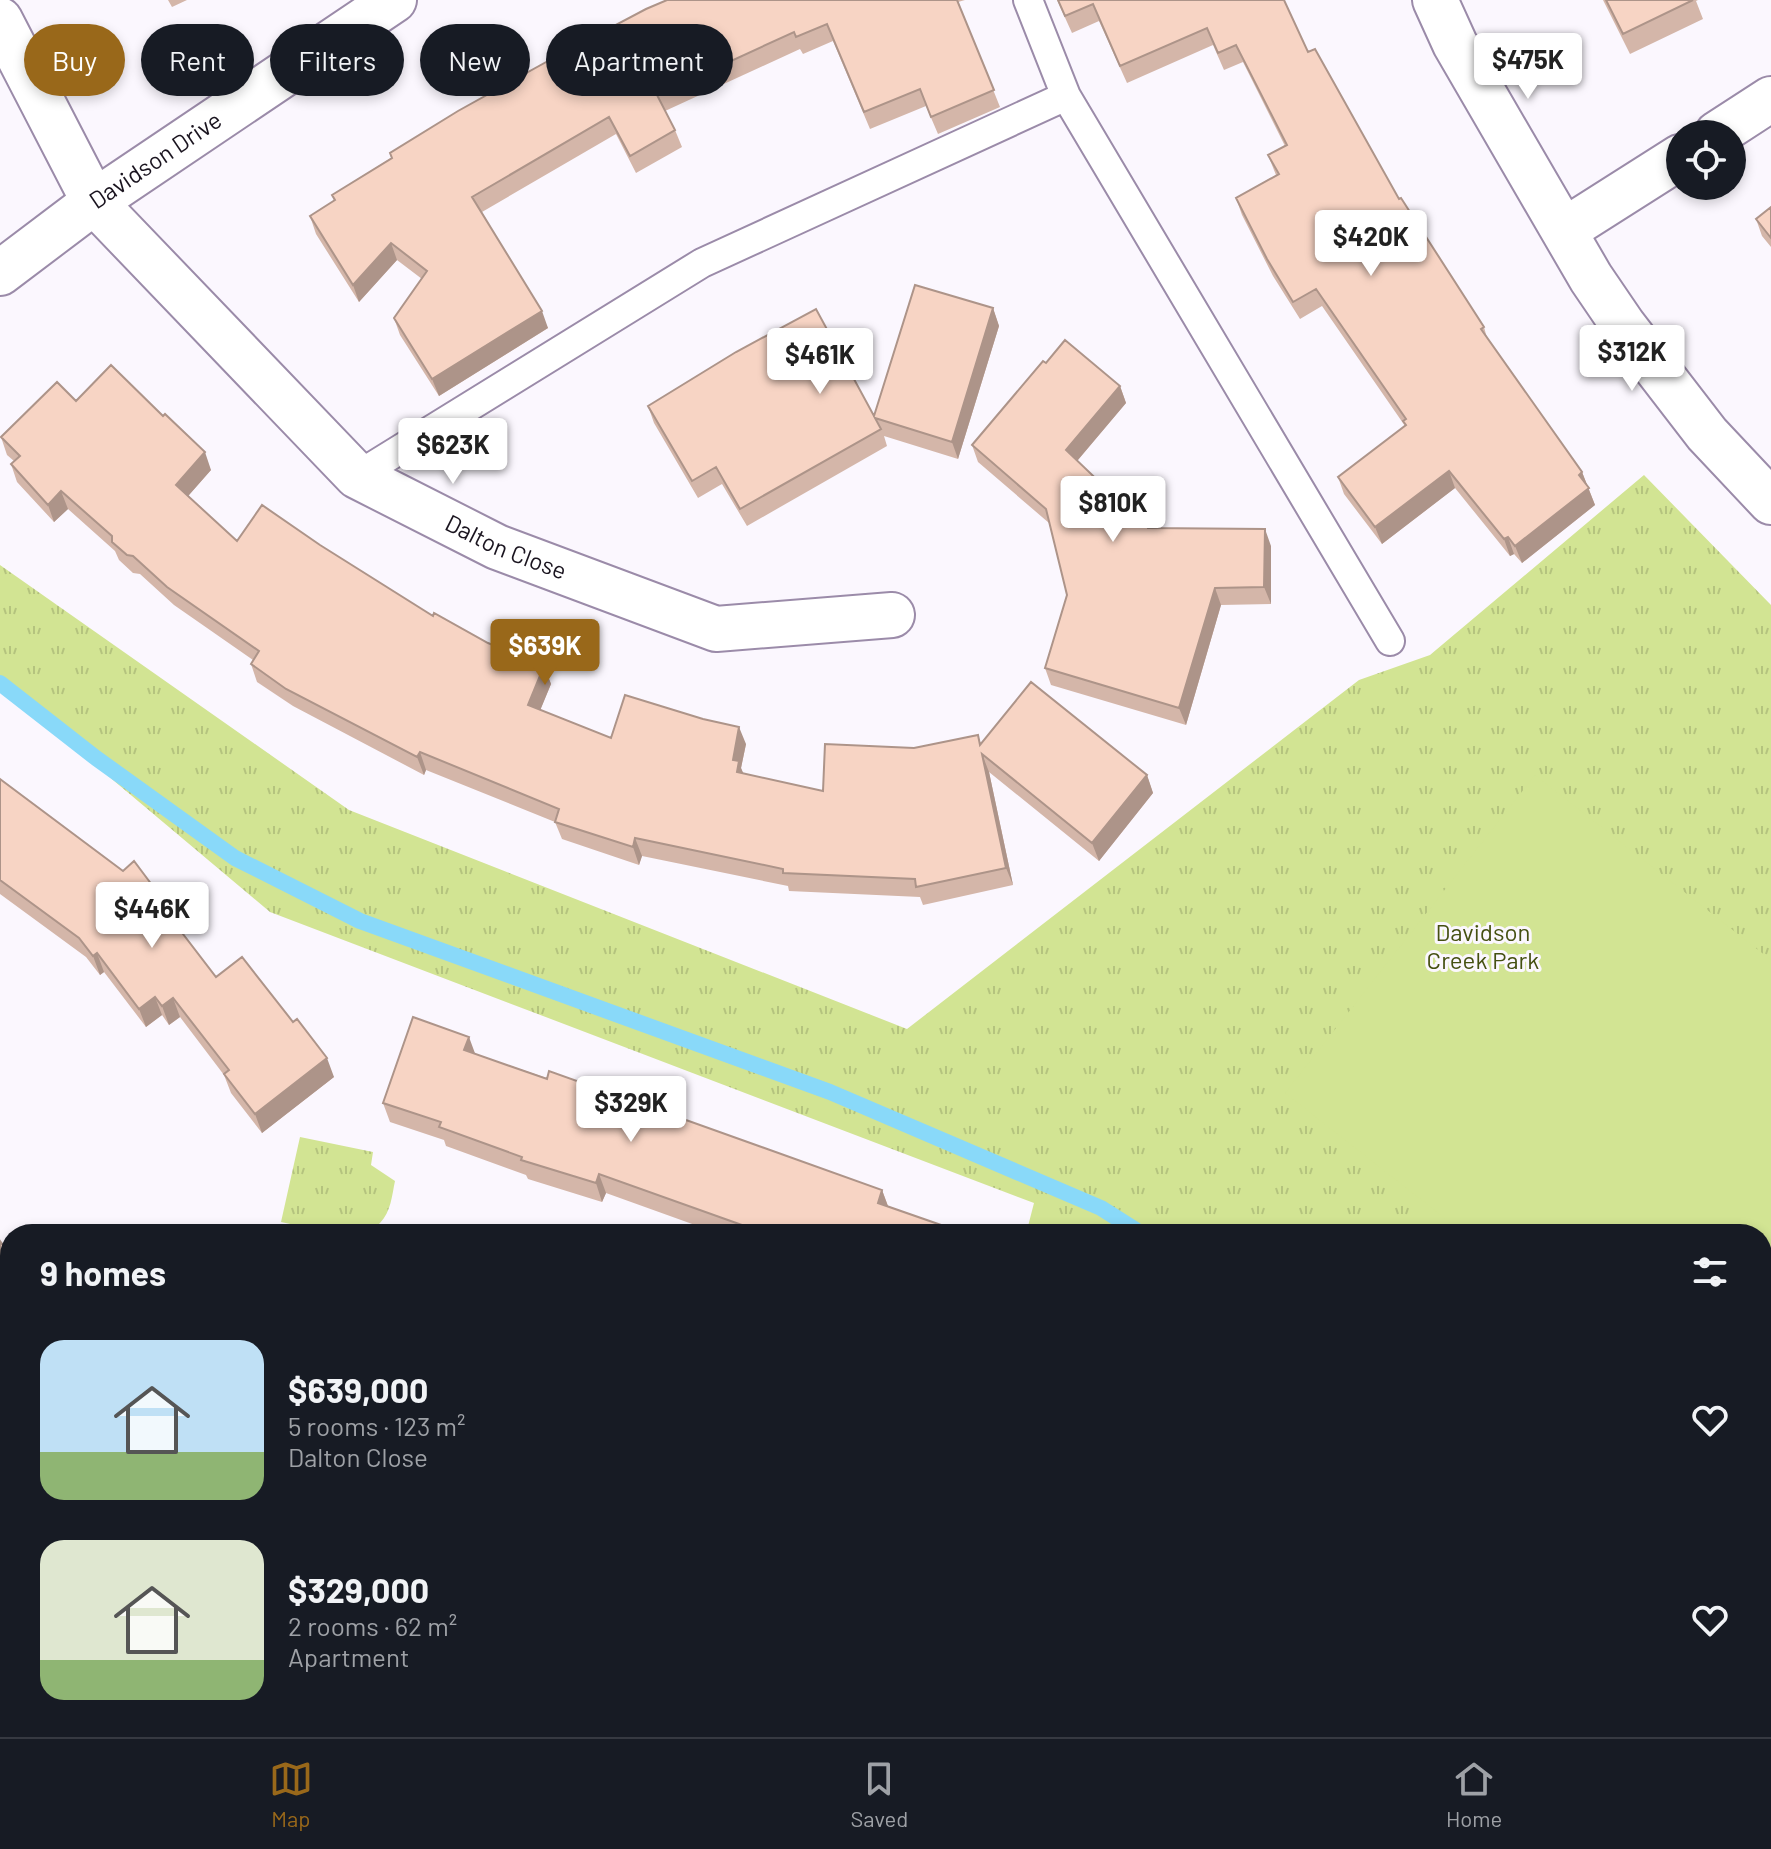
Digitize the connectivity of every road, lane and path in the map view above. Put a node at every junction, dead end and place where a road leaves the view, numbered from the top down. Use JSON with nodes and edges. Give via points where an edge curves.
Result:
{"nodes":[{"id":1,"x":394,"y":0,"type":"edge"},
{"id":2,"x":1028,"y":0,"type":"edge"},
{"id":3,"x":1435,"y":0,"type":"edge"},
{"id":4,"x":0,"y":20,"type":"edge"},
{"id":5,"x":1066,"y":96,"type":"junction"},
{"id":6,"x":1771,"y":99,"type":"edge"},
{"id":7,"x":1739,"y":120,"type":"edge"},
{"id":8,"x":1666,"y":166,"type":"edge"},
{"id":9,"x":94,"y":202,"type":"junction"},
{"id":10,"x":1565,"y":230,"type":"junction"},
{"id":11,"x":0,"y":273,"type":"edge"},
{"id":12,"x":357,"y":476,"type":"junction"},
{"id":13,"x":1771,"y":502,"type":"edge"},
{"id":14,"x":892,"y":615,"type":"dead end"},
{"id":15,"x":1390,"y":641,"type":"dead end"}],
"edges":[{"from":1,"to":9,"type":"street","name":"Davidson Drive"},
{"from":2,"to":5,"type":"lane"},
{"from":3,"to":10,"type":"street","via":[[1455,44]]},
{"from":4,"to":9,"type":"street","name":"Dalton Close"},
{"from":5,"to":12,"type":"lane","via":[[702,263]]},
{"from":5,"to":15,"type":"lane"},
{"from":6,"to":7,"type":"street"},
{"from":8,"to":10,"type":"street"},
{"from":9,"to":11,"type":"street","name":"Davidson Drive"},
{"from":9,"to":12,"type":"street","name":"Dalton Close"},
{"from":10,"to":13,"type":"street","via":[[1623,325],[1707,434]]},
{"from":12,"to":14,"type":"street","name":"Dalton Close","via":[[497,547],[716,629]]}]}
